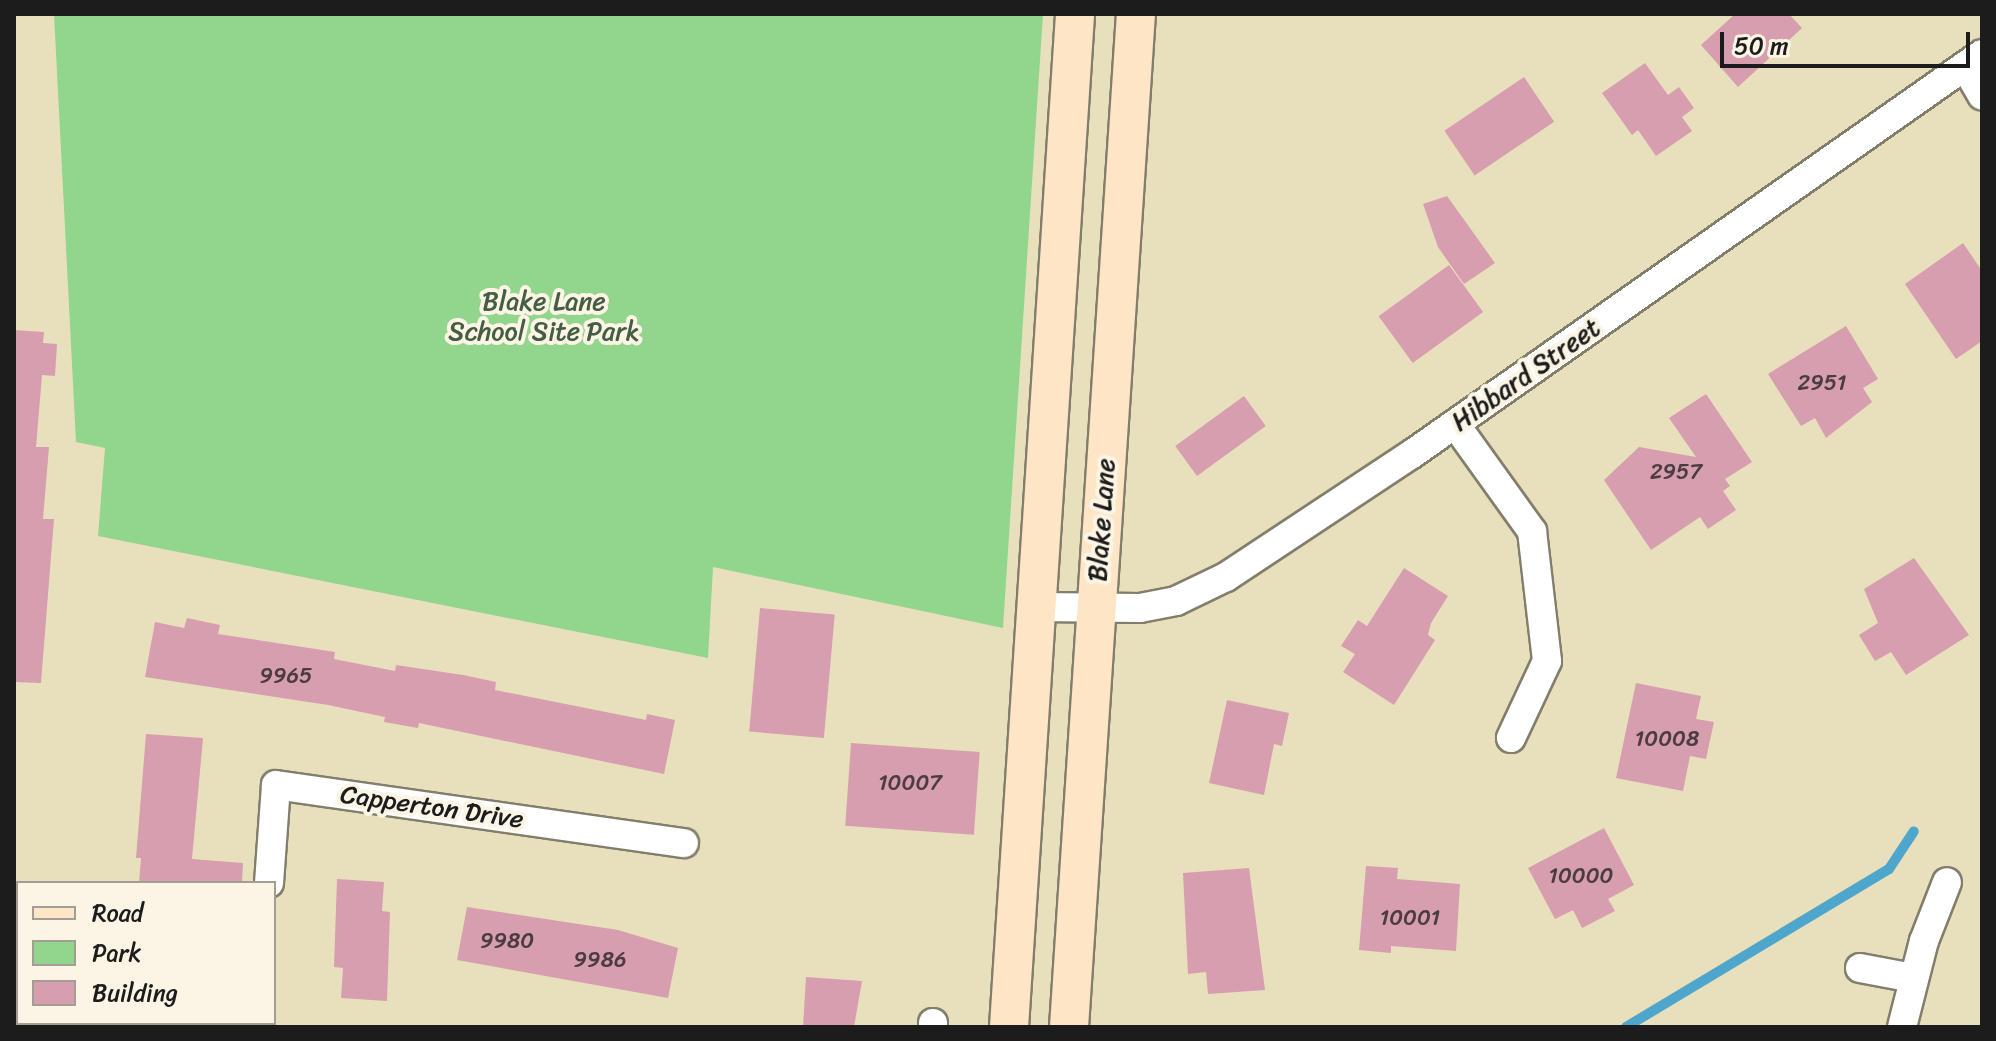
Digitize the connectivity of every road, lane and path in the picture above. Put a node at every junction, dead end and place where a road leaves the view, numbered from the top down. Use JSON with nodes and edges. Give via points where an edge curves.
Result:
{"nodes":[{"id":1,"x":1075,"y":14,"type":"edge"},
{"id":2,"x":1136,"y":14,"type":"edge"},
{"id":3,"x":1973,"y":60,"type":"edge"},
{"id":4,"x":1982,"y":95,"type":"edge"},
{"id":5,"x":1455,"y":424,"type":"junction"},
{"id":6,"x":1036,"y":607,"type":"junction"},
{"id":7,"x":1097,"y":611,"type":"junction"},
{"id":8,"x":1511,"y":738,"type":"dead end"},
{"id":9,"x":684,"y":843,"type":"dead end"},
{"id":10,"x":269,"y":881,"type":"edge"},
{"id":11,"x":1947,"y":882,"type":"dead end"},
{"id":12,"x":1860,"y":968,"type":"dead end"},
{"id":13,"x":1913,"y":978,"type":"junction"},
{"id":14,"x":1009,"y":1027,"type":"edge"},
{"id":15,"x":1069,"y":1027,"type":"edge"},
{"id":16,"x":1902,"y":1027,"type":"edge"}],
"edges":[{"from":1,"to":6,"type":"main road"},
{"from":2,"to":7,"type":"main road","name":"Blake Lane"},
{"from":3,"to":4,"type":"street"},
{"from":3,"to":5,"type":"street","name":"Hibbard Street"},
{"from":5,"to":7,"type":"street","name":"Hibbard Street","via":[[1204,589],[1176,601]]},
{"from":5,"to":8,"type":"street","via":[[1532,531],[1547,661]]},
{"from":6,"to":7,"type":"street","name":"Hibbard Street"},
{"from":6,"to":14,"type":"main road"},
{"from":7,"to":15,"type":"main road","name":"Blake Lane"},
{"from":9,"to":10,"type":"street","name":"Capperton Drive","via":[[276,785]]},
{"from":11,"to":13,"type":"street"},
{"from":12,"to":13,"type":"street"},
{"from":13,"to":16,"type":"street"}]}
